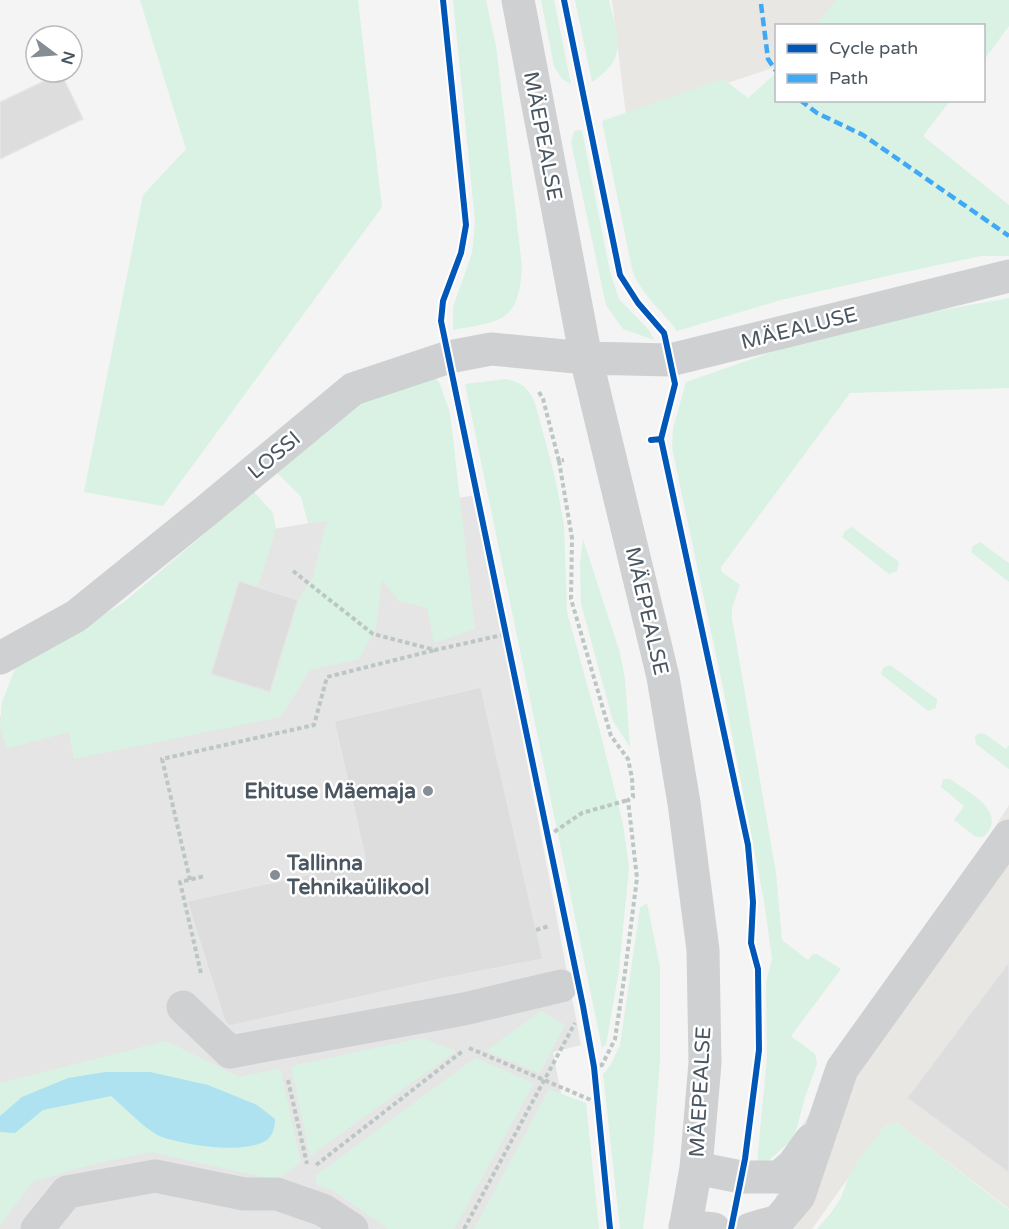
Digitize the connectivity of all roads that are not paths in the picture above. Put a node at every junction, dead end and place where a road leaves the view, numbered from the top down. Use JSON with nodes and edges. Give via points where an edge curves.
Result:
{"nodes":[{"id":1,"x":518,"y":0,"type":"edge"},
{"id":2,"x":1009,"y":276,"type":"edge"},
{"id":3,"x":586,"y":358,"type":"junction"},
{"id":4,"x":0,"y":658,"type":"edge"},
{"id":5,"x":1009,"y":836,"type":"edge"},
{"id":6,"x":561,"y":986,"type":"dead end"},
{"id":7,"x":183,"y":1007,"type":"dead end"},
{"id":8,"x":824,"y":1122,"type":"junction"},
{"id":9,"x":696,"y":1168,"type":"junction"},
{"id":10,"x":694,"y":1228,"type":"edge"},
{"id":11,"x":37,"y":1229,"type":"edge"},
{"id":12,"x":352,"y":1229,"type":"edge"},
{"id":13,"x":750,"y":1229,"type":"edge"}],
"edges":[{"from":1,"to":3,"type":"street","name":"MÄEPEALSE"},
{"from":2,"to":3,"type":"street","name":"MÄEALUSE","via":[[670,360]]},
{"from":3,"to":4,"type":"street","name":"LOSSI","via":[[491,350],[449,357],[353,389],[76,616]]},
{"from":3,"to":9,"type":"street","name":"MÄEPEALSE","via":[[663,677],[684,803],[704,971],[705,1063]]},
{"from":5,"to":8,"type":"street","via":[[842,1070]]},
{"from":6,"to":7,"type":"street","via":[[464,1009],[230,1052]]},
{"from":8,"to":9,"type":"street","via":[[794,1165],[779,1178],[741,1178]]},
{"from":8,"to":13,"type":"street","via":[[799,1196],[778,1221]]},
{"from":9,"to":10,"type":"street","name":"MÄEPEALSE"},
{"from":11,"to":12,"type":"street","via":[[67,1192],[155,1176],[240,1207],[277,1194],[323,1210]]}]}
